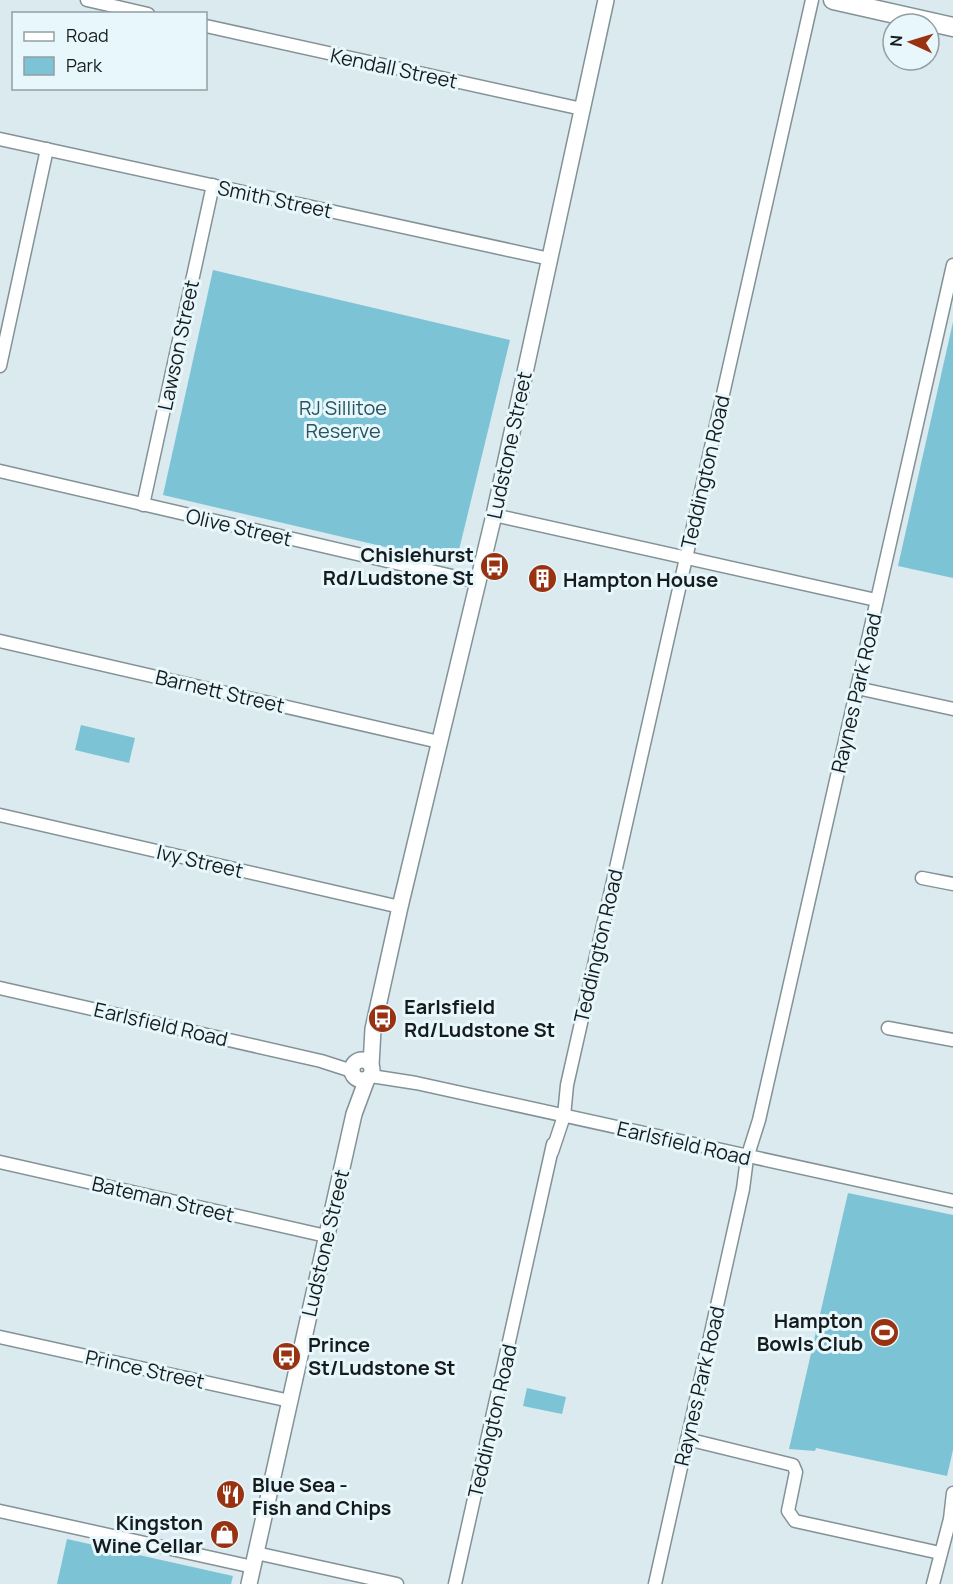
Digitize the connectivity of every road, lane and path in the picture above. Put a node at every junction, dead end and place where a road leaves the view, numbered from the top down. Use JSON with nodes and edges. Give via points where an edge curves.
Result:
{"nodes":[{"id":1,"x":87,"y":0,"type":"edge"},
{"id":2,"x":606,"y":0,"type":"edge"},
{"id":3,"x":812,"y":0,"type":"edge"},
{"id":4,"x":833,"y":0,"type":"edge"},
{"id":5,"x":138,"y":12,"type":"edge"},
{"id":6,"x":207,"y":26,"type":"edge"},
{"id":7,"x":953,"y":27,"type":"edge"},
{"id":8,"x":582,"y":109,"type":"junction"},
{"id":9,"x":0,"y":138,"type":"edge"},
{"id":10,"x":47,"y":149,"type":"junction"},
{"id":11,"x":213,"y":185,"type":"junction"},
{"id":12,"x":550,"y":259,"type":"junction"},
{"id":13,"x":953,"y":266,"type":"edge"},
{"id":14,"x":0,"y":366,"type":"edge"},
{"id":15,"x":0,"y":471,"type":"edge"},
{"id":16,"x":143,"y":505,"type":"junction"},
{"id":17,"x":494,"y":515,"type":"junction"},
{"id":18,"x":686,"y":557,"type":"junction"},
{"id":19,"x":478,"y":582,"type":"junction"},
{"id":20,"x":876,"y":600,"type":"junction"},
{"id":21,"x":0,"y":641,"type":"edge"},
{"id":22,"x":857,"y":688,"type":"junction"},
{"id":23,"x":953,"y":709,"type":"edge"},
{"id":24,"x":439,"y":742,"type":"junction"},
{"id":25,"x":0,"y":815,"type":"edge"},
{"id":26,"x":922,"y":878,"type":"dead end"},
{"id":27,"x":953,"y":884,"type":"edge"},
{"id":28,"x":400,"y":907,"type":"junction"},
{"id":29,"x":0,"y":988,"type":"edge"},
{"id":30,"x":888,"y":1028,"type":"dead end"},
{"id":31,"x":953,"y":1040,"type":"edge"},
{"id":32,"x":362,"y":1070,"type":"junction"},
{"id":33,"x":561,"y":1115,"type":"junction"},
{"id":34,"x":751,"y":1158,"type":"junction"},
{"id":35,"x":0,"y":1162,"type":"edge"},
{"id":36,"x":953,"y":1201,"type":"edge"},
{"id":37,"x":326,"y":1236,"type":"junction"},
{"id":38,"x":0,"y":1337,"type":"edge"},
{"id":39,"x":290,"y":1401,"type":"junction"},
{"id":40,"x":687,"y":1439,"type":"junction"},
{"id":41,"x":953,"y":1493,"type":"edge"},
{"id":42,"x":0,"y":1511,"type":"edge"},
{"id":43,"x":940,"y":1553,"type":"junction"},
{"id":44,"x":255,"y":1560,"type":"junction"},
{"id":45,"x":249,"y":1584,"type":"edge"},
{"id":46,"x":397,"y":1584,"type":"edge"},
{"id":47,"x":455,"y":1584,"type":"edge"},
{"id":48,"x":654,"y":1584,"type":"edge"},
{"id":49,"x":933,"y":1584,"type":"edge"}],
"edges":[{"from":1,"to":5,"type":"street"},
{"from":2,"to":8,"type":"street","name":"Ludstone Street"},
{"from":3,"to":18,"type":"street","name":"Teddington Road"},
{"from":4,"to":7,"type":"main road"},
{"from":6,"to":8,"type":"street","name":"Kendall Street"},
{"from":8,"to":12,"type":"street","name":"Ludstone Street"},
{"from":9,"to":10,"type":"street","name":"Smith Street"},
{"from":10,"to":11,"type":"street","name":"Smith Street"},
{"from":10,"to":14,"type":"street"},
{"from":11,"to":12,"type":"street","name":"Smith Street"},
{"from":11,"to":16,"type":"street","name":"Lawson Street"},
{"from":12,"to":17,"type":"street","name":"Ludstone Street"},
{"from":13,"to":20,"type":"street","name":"Raynes Park Road"},
{"from":15,"to":16,"type":"street","name":"Olive Street"},
{"from":16,"to":19,"type":"street","name":"Olive Street"},
{"from":17,"to":18,"type":"street"},
{"from":17,"to":19,"type":"street","name":"Ludstone Street"},
{"from":18,"to":20,"type":"street"},
{"from":18,"to":33,"type":"street","name":"Teddington Road"},
{"from":19,"to":24,"type":"street","name":"Ludstone Street"},
{"from":20,"to":22,"type":"street","name":"Raynes Park Road"},
{"from":21,"to":24,"type":"street","name":"Barnett Street"},
{"from":22,"to":23,"type":"street"},
{"from":22,"to":34,"type":"street","name":"Raynes Park Road"},
{"from":24,"to":28,"type":"street","name":"Ludstone Street"},
{"from":25,"to":28,"type":"street","name":"Ivy Street"},
{"from":26,"to":27,"type":"street"},
{"from":28,"to":32,"type":"street","name":"Ludstone Street"},
{"from":29,"to":32,"type":"street","name":"Earlsfield Road"},
{"from":30,"to":31,"type":"street"},
{"from":32,"to":33,"type":"street","name":"Earlsfield Road"},
{"from":32,"to":37,"type":"street","name":"Ludstone Street"},
{"from":33,"to":34,"type":"street","name":"Earlsfield Road"},
{"from":33,"to":47,"type":"street","name":"Teddington Road"},
{"from":34,"to":36,"type":"street","name":"Earlsfield Road"},
{"from":34,"to":40,"type":"street","name":"Raynes Park Road"},
{"from":35,"to":37,"type":"street","name":"Bateman Street"},
{"from":37,"to":39,"type":"street","name":"Ludstone Street"},
{"from":38,"to":39,"type":"street","name":"Prince Street"},
{"from":39,"to":44,"type":"street","name":"Ludstone Street"},
{"from":40,"to":43,"type":"street","via":[[793,1465],[796,1472],[788,1511],[795,1521]]},
{"from":40,"to":48,"type":"street","name":"Raynes Park Road"},
{"from":41,"to":43,"type":"street"},
{"from":42,"to":44,"type":"street"},
{"from":43,"to":49,"type":"street"},
{"from":44,"to":45,"type":"street","name":"Ludstone Street"},
{"from":44,"to":46,"type":"street"}]}
